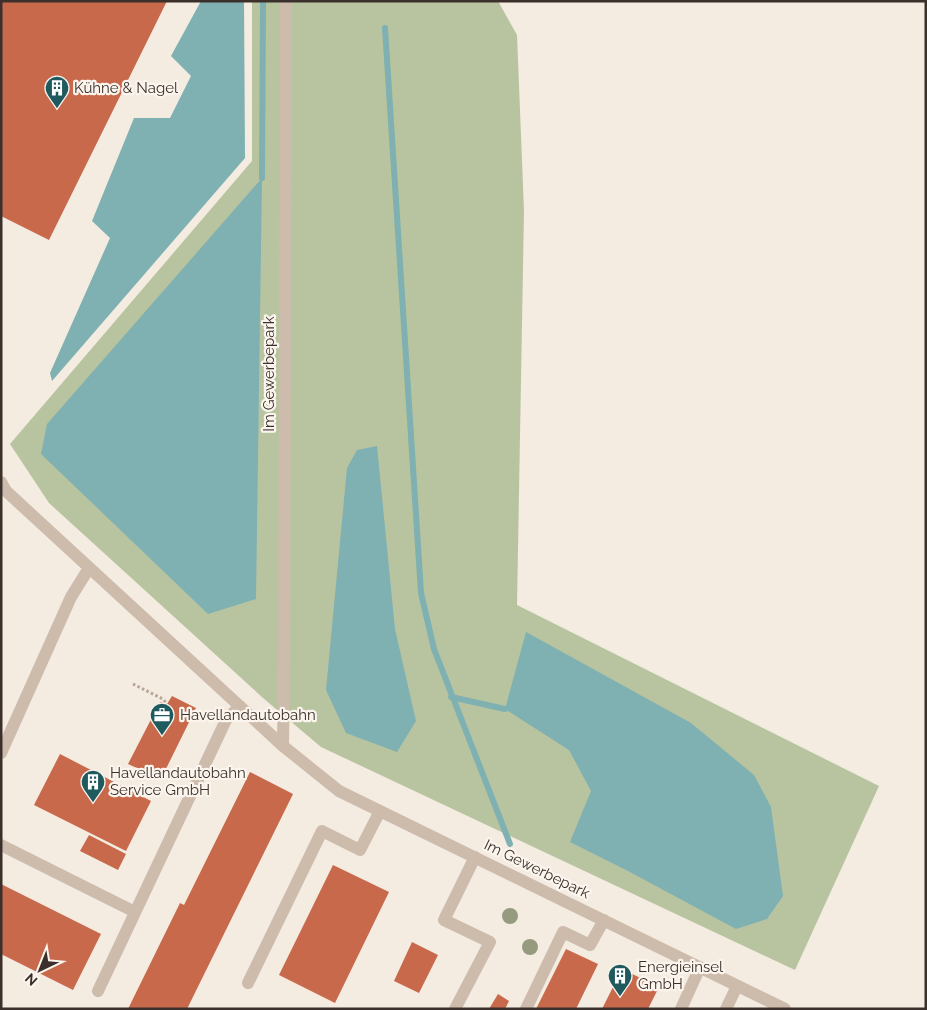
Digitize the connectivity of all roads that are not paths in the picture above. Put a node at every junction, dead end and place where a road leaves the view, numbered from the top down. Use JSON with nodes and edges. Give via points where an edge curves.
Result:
{"nodes":[{"id":1,"x":286,"y":1,"type":"edge"},
{"id":2,"x":1,"y":482,"type":"edge"},
{"id":3,"x":89,"y":568,"type":"junction"},
{"id":4,"x":240,"y":706,"type":"junction"},
{"id":5,"x":282,"y":746,"type":"junction"},
{"id":6,"x":1,"y":753,"type":"edge"},
{"id":7,"x":380,"y":811,"type":"junction"},
{"id":8,"x":1,"y":845,"type":"edge"},
{"id":9,"x":475,"y":857,"type":"junction"},
{"id":10,"x":135,"y":912,"type":"junction"},
{"id":11,"x":604,"y":920,"type":"junction"},
{"id":12,"x":700,"y":967,"type":"junction"},
{"id":13,"x":248,"y":983,"type":"dead end"},
{"id":14,"x":737,"y":986,"type":"junction"},
{"id":15,"x":98,"y":991,"type":"dead end"},
{"id":16,"x":455,"y":1009,"type":"edge"},
{"id":17,"x":526,"y":1009,"type":"edge"},
{"id":18,"x":681,"y":1009,"type":"edge"},
{"id":19,"x":726,"y":1009,"type":"edge"},
{"id":20,"x":785,"y":1009,"type":"edge"}],
"edges":[{"from":1,"to":5,"type":"street","name":"Im Gewerbepark"},
{"from":2,"to":3,"type":"street","name":"Im Gewerbepark"},
{"from":3,"to":4,"type":"street","name":"Im Gewerbepark"},
{"from":3,"to":6,"type":"street","via":[[71,597]]},
{"from":4,"to":5,"type":"street","name":"Im Gewerbepark"},
{"from":4,"to":10,"type":"street","via":[[226,720]]},
{"from":5,"to":7,"type":"street","name":"Im Gewerbepark","via":[[339,791]]},
{"from":7,"to":9,"type":"street","name":"Im Gewerbepark"},
{"from":7,"to":13,"type":"street","via":[[360,850],[322,831]]},
{"from":8,"to":10,"type":"street"},
{"from":9,"to":11,"type":"street","name":"Im Gewerbepark"},
{"from":9,"to":16,"type":"street","via":[[444,920],[490,942]]},
{"from":10,"to":15,"type":"street"},
{"from":11,"to":12,"type":"street","name":"Im Gewerbepark"},
{"from":11,"to":17,"type":"street","via":[[590,945],[563,932]]},
{"from":12,"to":14,"type":"street","name":"Im Gewerbepark"},
{"from":12,"to":18,"type":"street"},
{"from":14,"to":19,"type":"street"},
{"from":14,"to":20,"type":"street","name":"Im Gewerbepark"}]}
